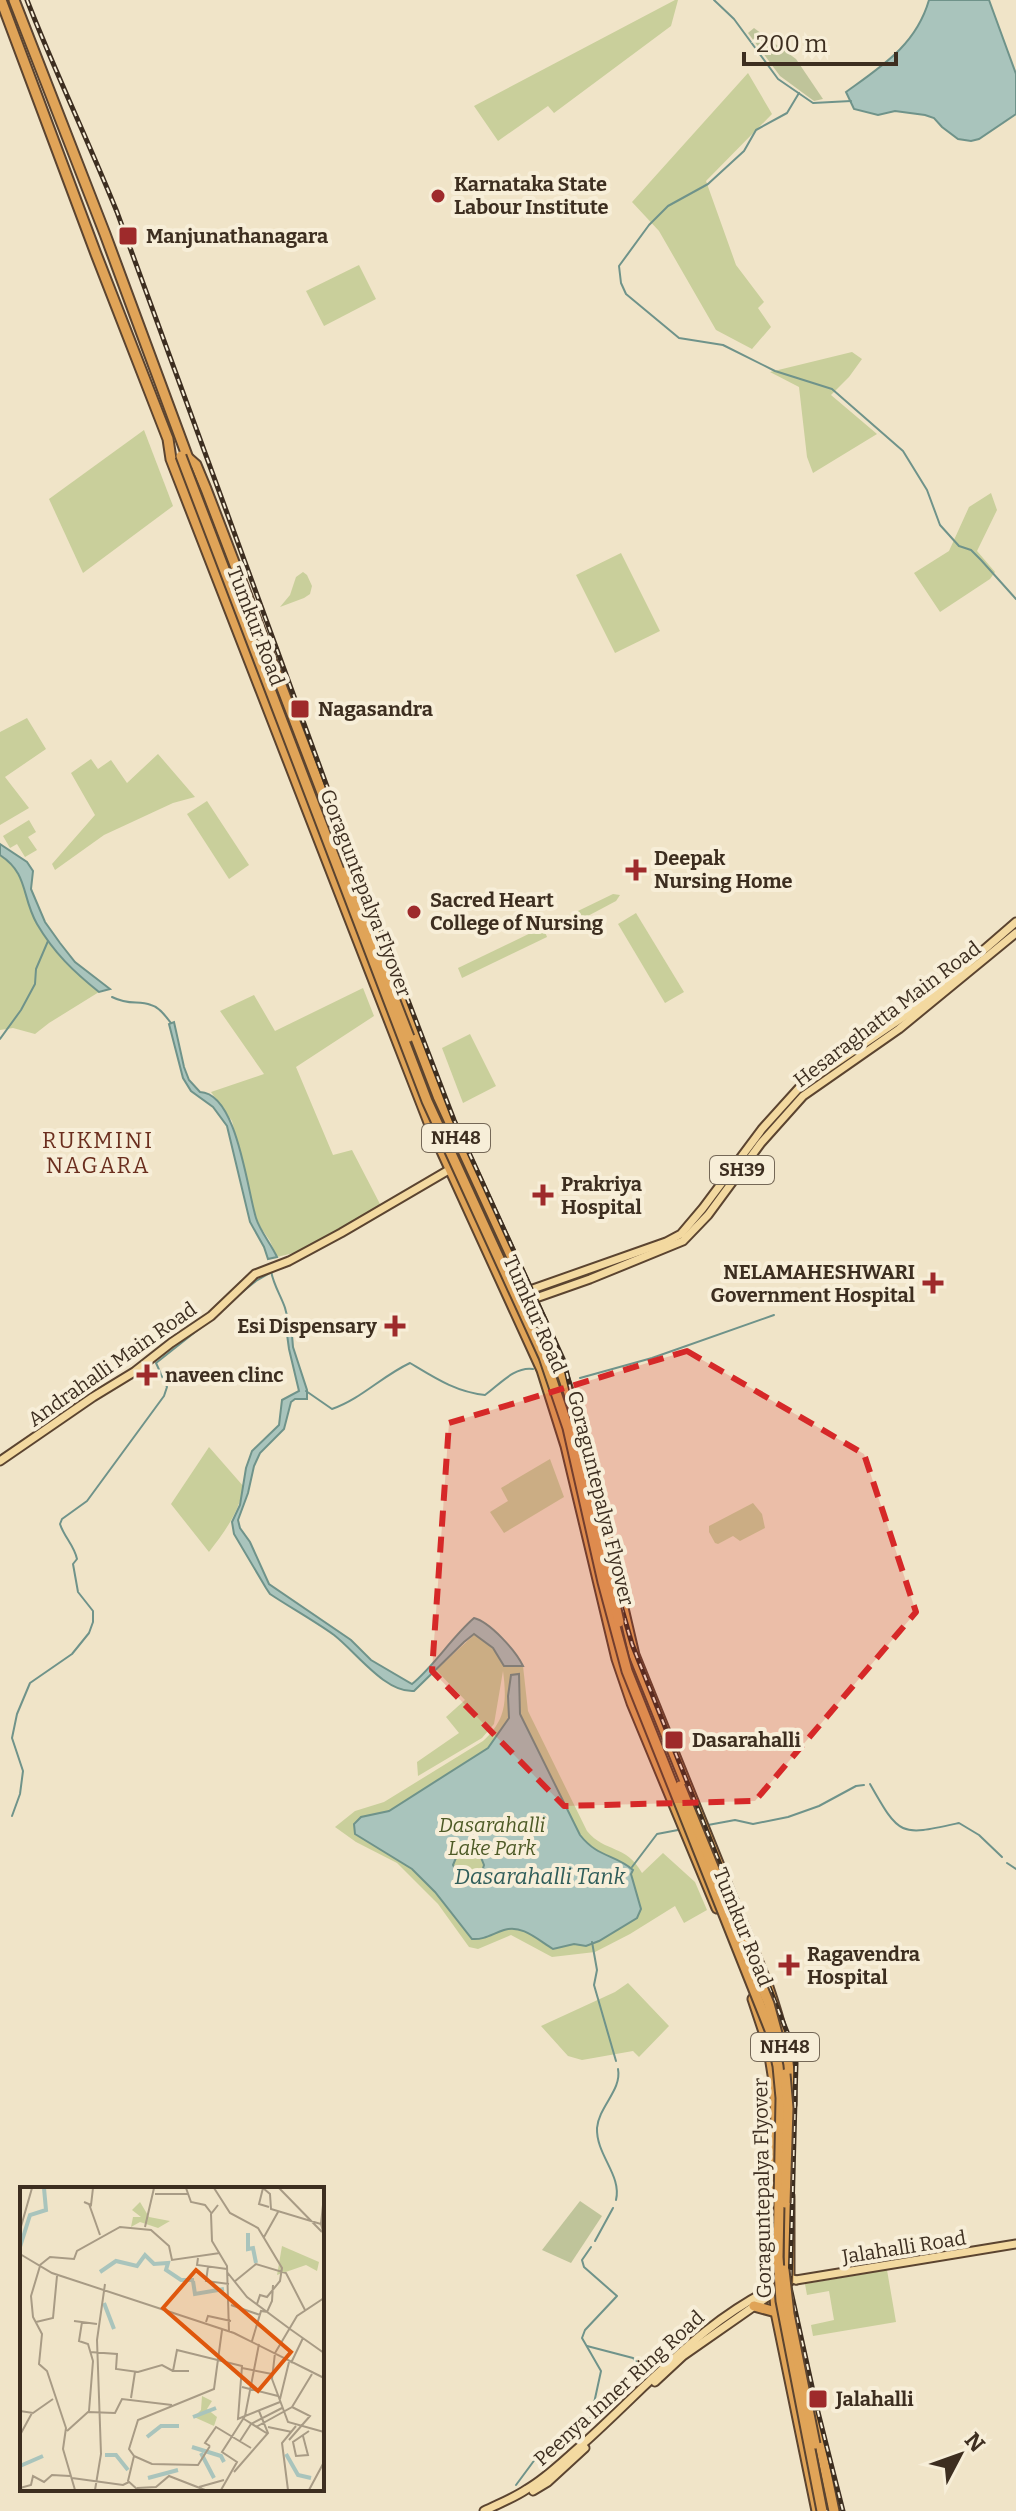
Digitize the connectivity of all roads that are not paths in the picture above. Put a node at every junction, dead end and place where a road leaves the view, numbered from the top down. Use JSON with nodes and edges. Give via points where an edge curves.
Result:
{"nodes":[{"id":1,"x":1,"y":0,"type":"edge"},
{"id":2,"x":14,"y":0,"type":"edge"},
{"id":3,"x":168,"y":439,"type":"junction"},
{"id":4,"x":187,"y":461,"type":"junction"},
{"id":5,"x":1016,"y":922,"type":"edge"},
{"id":6,"x":1016,"y":933,"type":"edge"},
{"id":7,"x":394,"y":981,"type":"junction"},
{"id":8,"x":377,"y":987,"type":"junction"},
{"id":9,"x":447,"y":1171,"type":"dead end"},
{"id":10,"x":529,"y":1295,"type":"junction"},
{"id":11,"x":509,"y":1302,"type":"junction"},
{"id":12,"x":0,"y":1461,"type":"edge"},
{"id":13,"x":1016,"y":2244,"type":"edge"},
{"id":14,"x":791,"y":2282,"type":"junction"},
{"id":15,"x":774,"y":2290,"type":"junction"},
{"id":16,"x":754,"y":2306,"type":"junction"},
{"id":17,"x":776,"y":2312,"type":"junction"},
{"id":18,"x":484,"y":2511,"type":"edge"},
{"id":19,"x":495,"y":2511,"type":"edge"},
{"id":20,"x":820,"y":2511,"type":"edge"},
{"id":21,"x":831,"y":2511,"type":"edge"}],
"edges":[{"from":1,"to":3,"type":"highway","number":"NH48"},
{"from":2,"to":4,"type":"highway","number":"NH48"},
{"from":3,"to":4,"type":"highway","name":"Goraguntepalya Flyover"},
{"from":3,"to":8,"type":"highway","name":"Tumkur Road","number":"NH48","via":[[171,459]]},
{"from":4,"to":7,"type":"highway","name":"Tumkur Road","number":"NH48","via":[[196,465],[206,489]]},
{"from":4,"to":20,"type":"highway","name":"Goraguntepalya Flyover","bridge":true,"via":[[427,1101],[549,1371],[568,1428],[627,1671],[770,2030],[782,2107],[781,2301]]},
{"from":4,"to":21,"type":"highway","name":"Goraguntepalya Flyover","bridge":true,"via":[[431,1095],[557,1374],[634,1672],[775,2025],[787,2088],[787,2299]]},
{"from":5,"to":10,"type":"main road","name":"Hesaraghatta Main Road","via":[[918,1007],[799,1088],[681,1234]]},
{"from":6,"to":10,"type":"main road","name":"Hesaraghatta Main Road","number":"SH39","via":[[899,1029],[803,1096],[683,1241],[590,1279]]},
{"from":7,"to":8,"type":"highway"},
{"from":7,"to":10,"type":"highway","name":"Tumkur Road","number":"NH48","via":[[452,1129]]},
{"from":8,"to":11,"type":"highway","name":"Tumkur Road","number":"NH48","via":[[417,1097]]},
{"from":9,"to":12,"type":"main road","name":"Andrahalli Main Road","via":[[341,1233],[251,1277],[211,1316],[139,1369]]},
{"from":10,"to":11,"type":"main road","name":"Hesaraghatta Main Road"},
{"from":10,"to":14,"type":"highway","name":"Tumkur Road","number":"NH48","via":[[574,1407],[634,1655],[768,1987],[787,2054]]},
{"from":11,"to":15,"type":"highway","name":"Tumkur Road","number":"NH48","via":[[538,1358],[559,1418],[617,1659],[753,1998],[772,2065]]},
{"from":13,"to":14,"type":"main road","name":"Jalahalli Road"},
{"from":14,"to":15,"type":"main road","name":"Jalahalli Road"},
{"from":14,"to":21,"type":"highway","name":"Tumkur Road","number":"NH48"},
{"from":15,"to":16,"type":"main road","name":"Peenya Inner Ring Road"},
{"from":15,"to":17,"type":"highway","name":"Tumkur Road","number":"NH48"},
{"from":15,"to":18,"type":"main road","name":"Peenya Inner Ring Road","via":[[753,2297],[696,2337],[530,2488]]},
{"from":16,"to":17,"type":"highway"},
{"from":16,"to":19,"type":"main road","name":"Peenya Inner Ring Road","via":[[683,2356],[548,2482]]},
{"from":17,"to":20,"type":"highway","name":"Tumkur Road","number":"NH48"}]}
